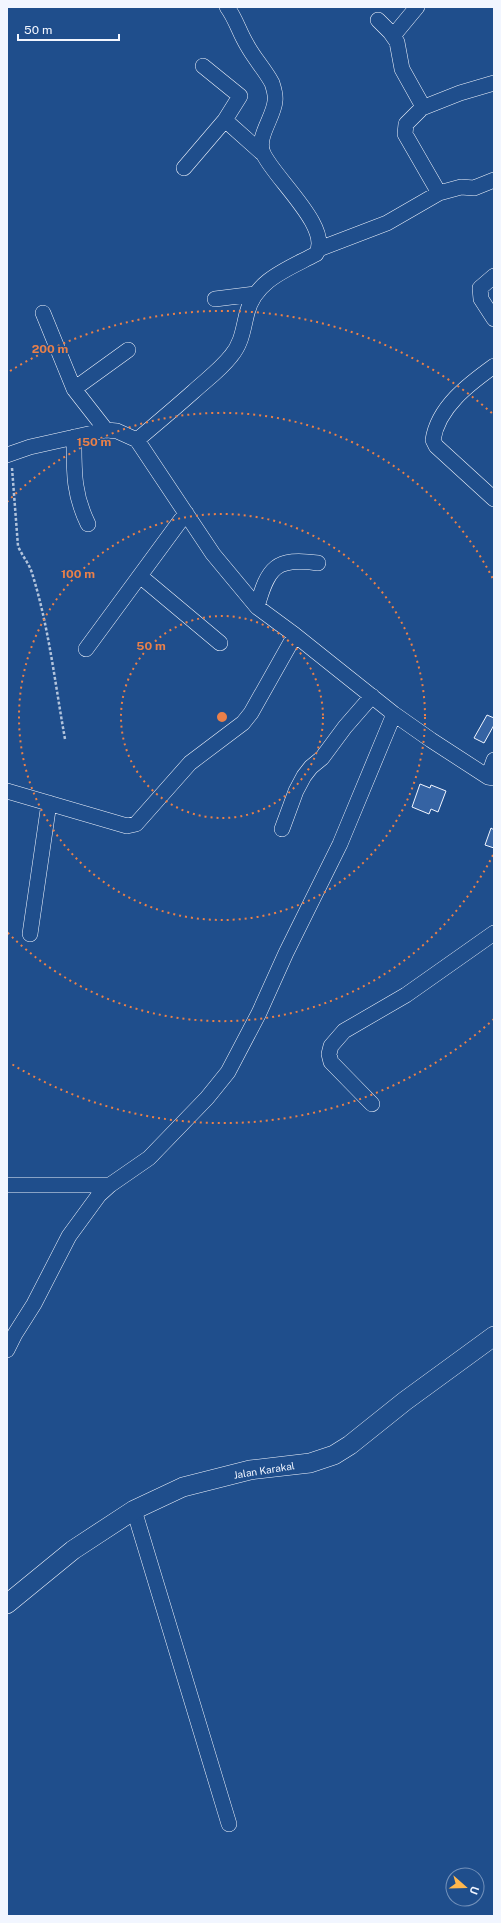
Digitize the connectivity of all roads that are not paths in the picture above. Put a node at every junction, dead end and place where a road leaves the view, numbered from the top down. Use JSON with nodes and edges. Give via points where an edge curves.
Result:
{"nodes":[{"id":1,"x":227,"y":7,"type":"edge"},
{"id":2,"x":417,"y":7,"type":"edge"},
{"id":3,"x":378,"y":20,"type":"dead end"},
{"id":4,"x":393,"y":36,"type":"junction"},
{"id":5,"x":203,"y":66,"type":"dead end"},
{"id":6,"x":494,"y":83,"type":"edge"},
{"id":7,"x":422,"y":108,"type":"junction"},
{"id":8,"x":225,"y":120,"type":"junction"},
{"id":9,"x":262,"y":153,"type":"junction"},
{"id":10,"x":184,"y":168,"type":"dead end"},
{"id":11,"x":494,"y":180,"type":"edge"},
{"id":12,"x":439,"y":194,"type":"junction"},
{"id":13,"x":319,"y":248,"type":"junction"},
{"id":14,"x":494,"y":276,"type":"edge"},
{"id":15,"x":255,"y":294,"type":"junction"},
{"id":16,"x":215,"y":299,"type":"dead end"},
{"id":17,"x":43,"y":314,"type":"dead end"},
{"id":18,"x":494,"y":319,"type":"edge"},
{"id":19,"x":128,"y":350,"type":"dead end"},
{"id":20,"x":494,"y":366,"type":"edge"},
{"id":21,"x":74,"y":389,"type":"junction"},
{"id":22,"x":106,"y":430,"type":"junction"},
{"id":23,"x":74,"y":437,"type":"junction"},
{"id":24,"x":138,"y":440,"type":"junction"},
{"id":25,"x":9,"y":454,"type":"edge"},
{"id":26,"x":494,"y":499,"type":"edge"},
{"id":27,"x":186,"y":513,"type":"junction"},
{"id":28,"x":88,"y":524,"type":"dead end"},
{"id":29,"x":318,"y":563,"type":"dead end"},
{"id":30,"x":140,"y":576,"type":"junction"},
{"id":31,"x":257,"y":607,"type":"junction"},
{"id":32,"x":295,"y":634,"type":"junction"},
{"id":33,"x":220,"y":644,"type":"dead end"},
{"id":34,"x":86,"y":649,"type":"dead end"},
{"id":35,"x":372,"y":696,"type":"junction"},
{"id":36,"x":394,"y":714,"type":"junction"},
{"id":37,"x":494,"y":760,"type":"edge"},
{"id":38,"x":491,"y":778,"type":"edge"},
{"id":39,"x":7,"y":791,"type":"edge"},
{"id":40,"x":49,"y":803,"type":"junction"},
{"id":41,"x":282,"y":829,"type":"dead end"},
{"id":42,"x":494,"y":933,"type":"edge"},
{"id":43,"x":30,"y":934,"type":"dead end"},
{"id":44,"x":372,"y":1104,"type":"dead end"},
{"id":45,"x":7,"y":1185,"type":"edge"},
{"id":46,"x":110,"y":1185,"type":"junction"},
{"id":47,"x":494,"y":1336,"type":"edge"},
{"id":48,"x":7,"y":1350,"type":"edge"},
{"id":49,"x":134,"y":1510,"type":"junction"},
{"id":50,"x":9,"y":1597,"type":"edge"},
{"id":51,"x":229,"y":1824,"type":"dead end"}],
"edges":[{"from":1,"to":9,"type":"street","via":[[275,93],[275,102],[263,138]]},
{"from":2,"to":4,"type":"street"},
{"from":3,"to":4,"type":"street"},
{"from":4,"to":7,"type":"street","via":[[400,51],[402,69]]},
{"from":5,"to":8,"type":"street","via":[[240,96]]},
{"from":6,"to":7,"type":"street"},
{"from":7,"to":12,"type":"street","via":[[406,124],[405,134]]},
{"from":8,"to":9,"type":"street"},
{"from":8,"to":10,"type":"street"},
{"from":9,"to":13,"type":"street","via":[[302,207],[319,235]]},
{"from":11,"to":12,"type":"street","via":[[474,188],[461,187]]},
{"from":12,"to":13,"type":"street","via":[[387,223]]},
{"from":13,"to":15,"type":"street","via":[[316,254],[277,274]]},
{"from":14,"to":18,"type":"street","via":[[480,288],[480,295]]},
{"from":15,"to":16,"type":"street"},
{"from":15,"to":24,"type":"street","via":[[249,305],[241,341],[232,356]]},
{"from":17,"to":21,"type":"street"},
{"from":19,"to":21,"type":"street"},
{"from":20,"to":26,"type":"street","via":[[452,402],[442,417],[434,440],[436,446]]},
{"from":21,"to":22,"type":"street"},
{"from":22,"to":23,"type":"street"},
{"from":22,"to":24,"type":"street"},
{"from":23,"to":25,"type":"street"},
{"from":23,"to":28,"type":"street","via":[[76,490],[79,506]]},
{"from":24,"to":27,"type":"street"},
{"from":27,"to":30,"type":"street"},
{"from":27,"to":31,"type":"street","via":[[213,554]]},
{"from":29,"to":31,"type":"street","via":[[297,560],[284,562],[276,567],[263,586]]},
{"from":30,"to":33,"type":"street"},
{"from":30,"to":34,"type":"street"},
{"from":31,"to":32,"type":"street"},
{"from":32,"to":35,"type":"street"},
{"from":32,"to":40,"type":"street","via":[[243,723],[190,764],[136,824],[127,826]]},
{"from":35,"to":36,"type":"street"},
{"from":35,"to":41,"type":"street","via":[[322,758],[304,776]]},
{"from":36,"to":38,"type":"street"},
{"from":36,"to":46,"type":"street","via":[[340,844],[228,1072],[149,1158]]},
{"from":37,"to":38,"type":"street"},
{"from":39,"to":40,"type":"street"},
{"from":40,"to":43,"type":"street"},
{"from":42,"to":44,"type":"street","via":[[406,995],[344,1031],[331,1046],[331,1062]]},
{"from":45,"to":46,"type":"street"},
{"from":46,"to":48,"type":"street","via":[[99,1195],[69,1236]]},
{"from":47,"to":49,"type":"main road","name":"Jalan Karakal","via":[[334,1455],[310,1463],[250,1470],[183,1487]]},
{"from":49,"to":50,"type":"main road","name":"Jalan Karakal","via":[[73,1550]]},
{"from":49,"to":51,"type":"street"}]}
